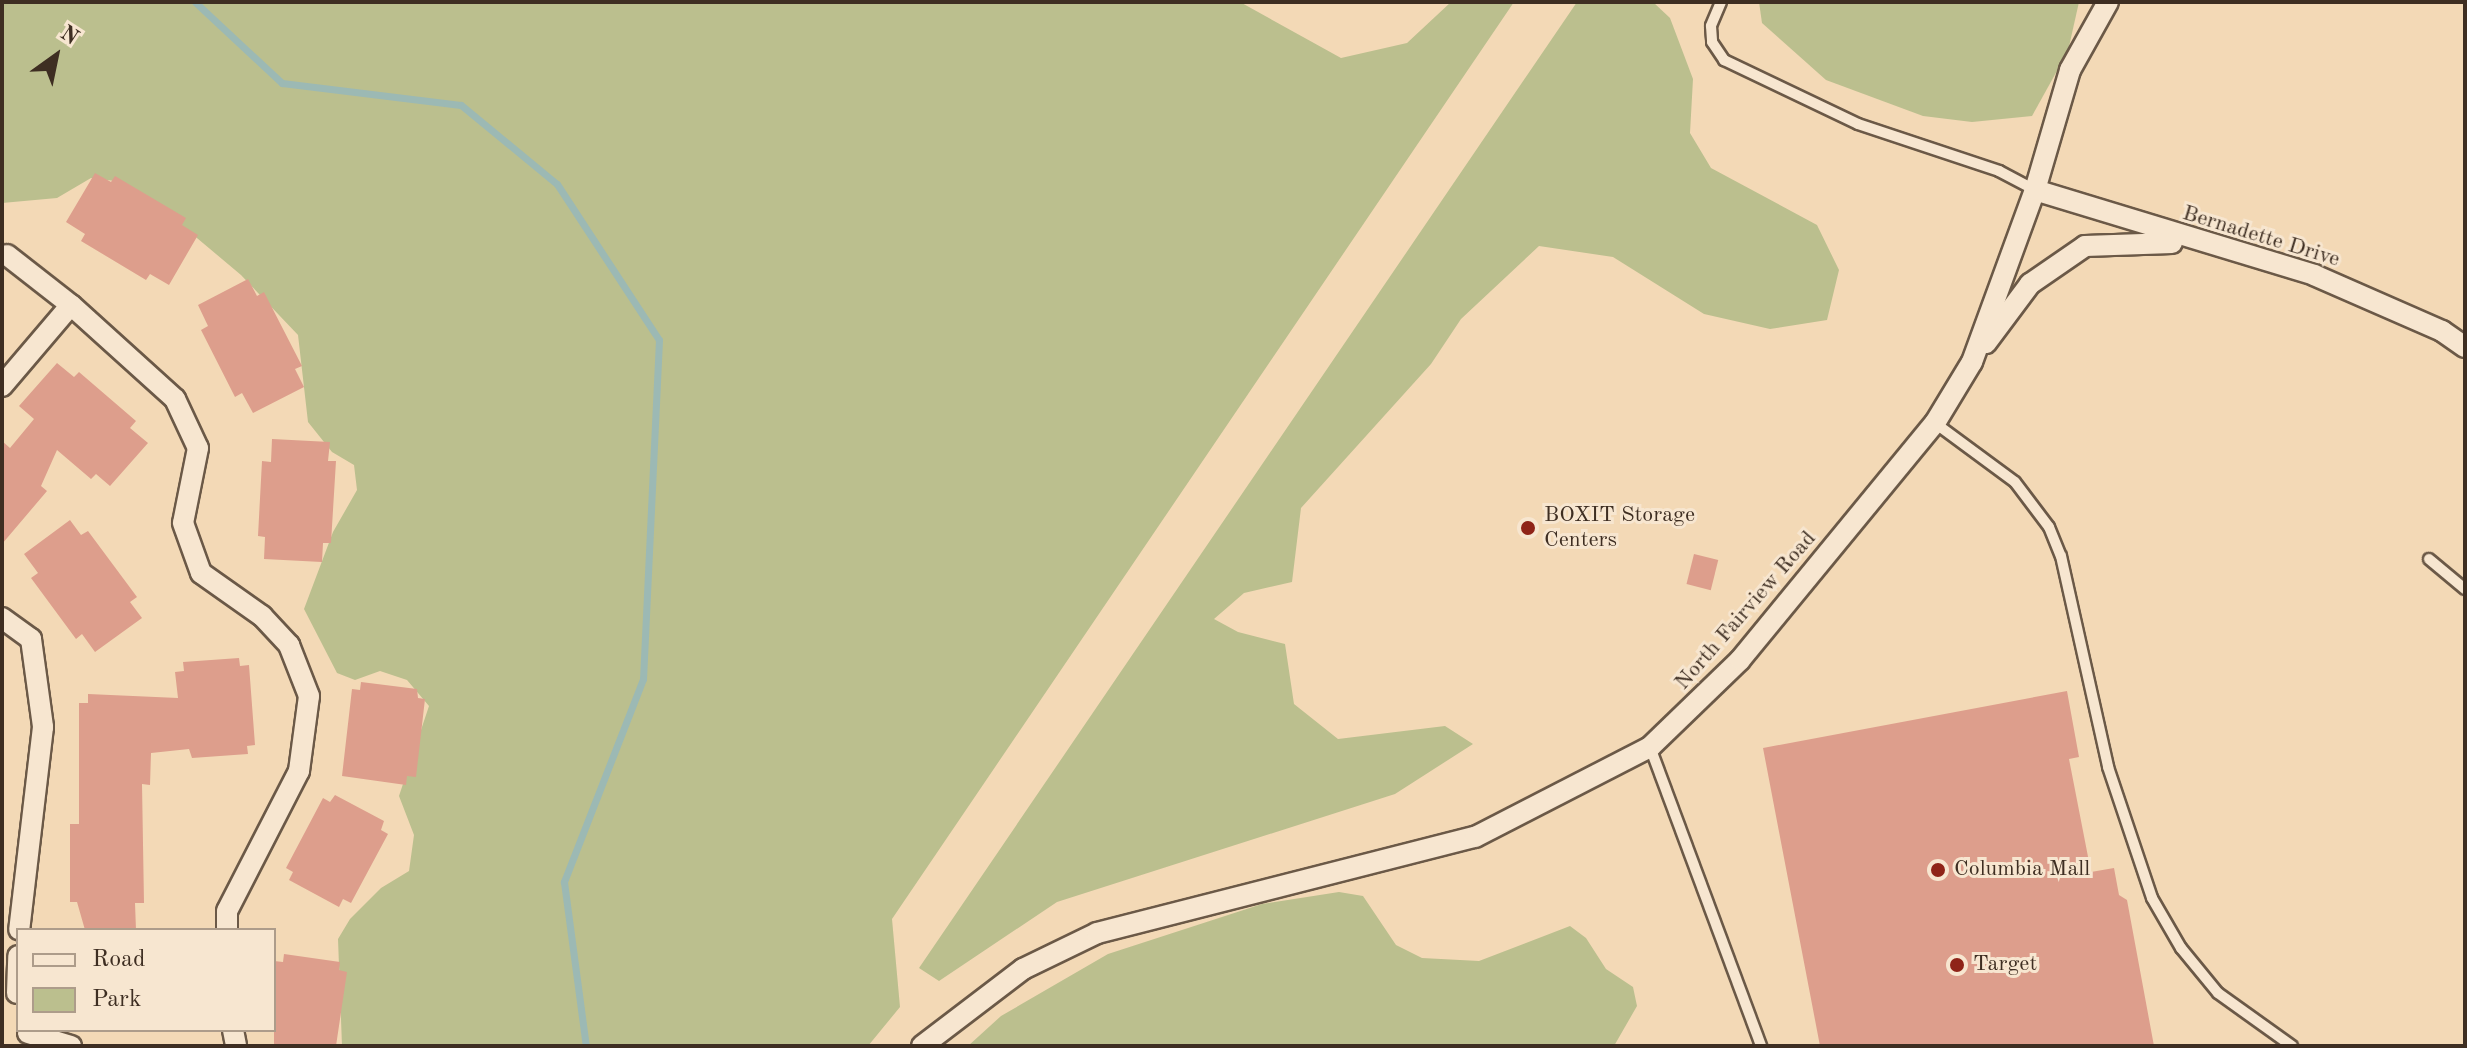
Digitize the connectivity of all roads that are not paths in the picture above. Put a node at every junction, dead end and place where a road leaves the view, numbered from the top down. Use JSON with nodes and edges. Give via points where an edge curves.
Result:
{"nodes":[{"id":1,"x":1721,"y":2,"type":"edge"},
{"id":2,"x":2108,"y":2,"type":"edge"},
{"id":3,"x":2035,"y":190,"type":"junction"},
{"id":4,"x":2209,"y":245,"type":"junction"},
{"id":5,"x":7,"y":255,"type":"dead end"},
{"id":6,"x":71,"y":305,"type":"junction"},
{"id":7,"x":2465,"y":347,"type":"edge"},
{"id":8,"x":1972,"y":362,"type":"junction"},
{"id":9,"x":2,"y":386,"type":"edge"},
{"id":10,"x":1935,"y":423,"type":"junction"},
{"id":11,"x":2429,"y":559,"type":"dead end"},
{"id":12,"x":2465,"y":589,"type":"edge"},
{"id":13,"x":2,"y":618,"type":"edge"},
{"id":14,"x":1650,"y":747,"type":"junction"},
{"id":15,"x":19,"y":928,"type":"edge"},
{"id":16,"x":227,"y":928,"type":"edge"},
{"id":17,"x":16,"y":968,"type":"edge"},
{"id":18,"x":12,"y":993,"type":"edge"},
{"id":19,"x":26,"y":1036,"type":"edge"},
{"id":20,"x":71,"y":1046,"type":"edge"},
{"id":21,"x":922,"y":1046,"type":"edge"},
{"id":22,"x":1761,"y":1046,"type":"edge"},
{"id":23,"x":2292,"y":1046,"type":"edge"}],
"edges":[{"from":1,"to":3,"type":"lane","via":[[1711,26],[1712,42],[1724,60],[1858,124],[1999,171]]},
{"from":2,"to":3,"type":"street","name":"North Fairview Road","via":[[2070,70]]},
{"from":3,"to":4,"type":"street","name":"Bernadette Drive"},
{"from":3,"to":8,"type":"street","name":"North Fairview Road"},
{"from":4,"to":7,"type":"street","name":"Bernadette Drive","via":[[2314,275],[2442,331]]},
{"from":4,"to":8,"type":"street","via":[[2129,241],[2085,246],[2030,284]]},
{"from":5,"to":6,"type":"street"},
{"from":6,"to":9,"type":"street"},
{"from":6,"to":16,"type":"street","via":[[175,399],[198,448],[183,523],[201,573],[262,616],[289,645],[309,696],[299,771],[227,911]]},
{"from":8,"to":10,"type":"street","name":"North Fairview Road"},
{"from":10,"to":14,"type":"street","name":"North Fairview Road","via":[[1740,660]]},
{"from":10,"to":23,"type":"lane","via":[[2015,482],[2049,527],[2061,556],[2108,767],[2152,898],[2181,948],[2218,993]]},
{"from":11,"to":12,"type":"lane"},
{"from":13,"to":15,"type":"street","via":[[31,639],[43,727]]},
{"from":14,"to":21,"type":"street","name":"North Fairview Road","via":[[1475,837],[1097,933],[1023,969]]},
{"from":14,"to":22,"type":"lane"},
{"from":17,"to":18,"type":"street"},
{"from":19,"to":20,"type":"street"}]}
